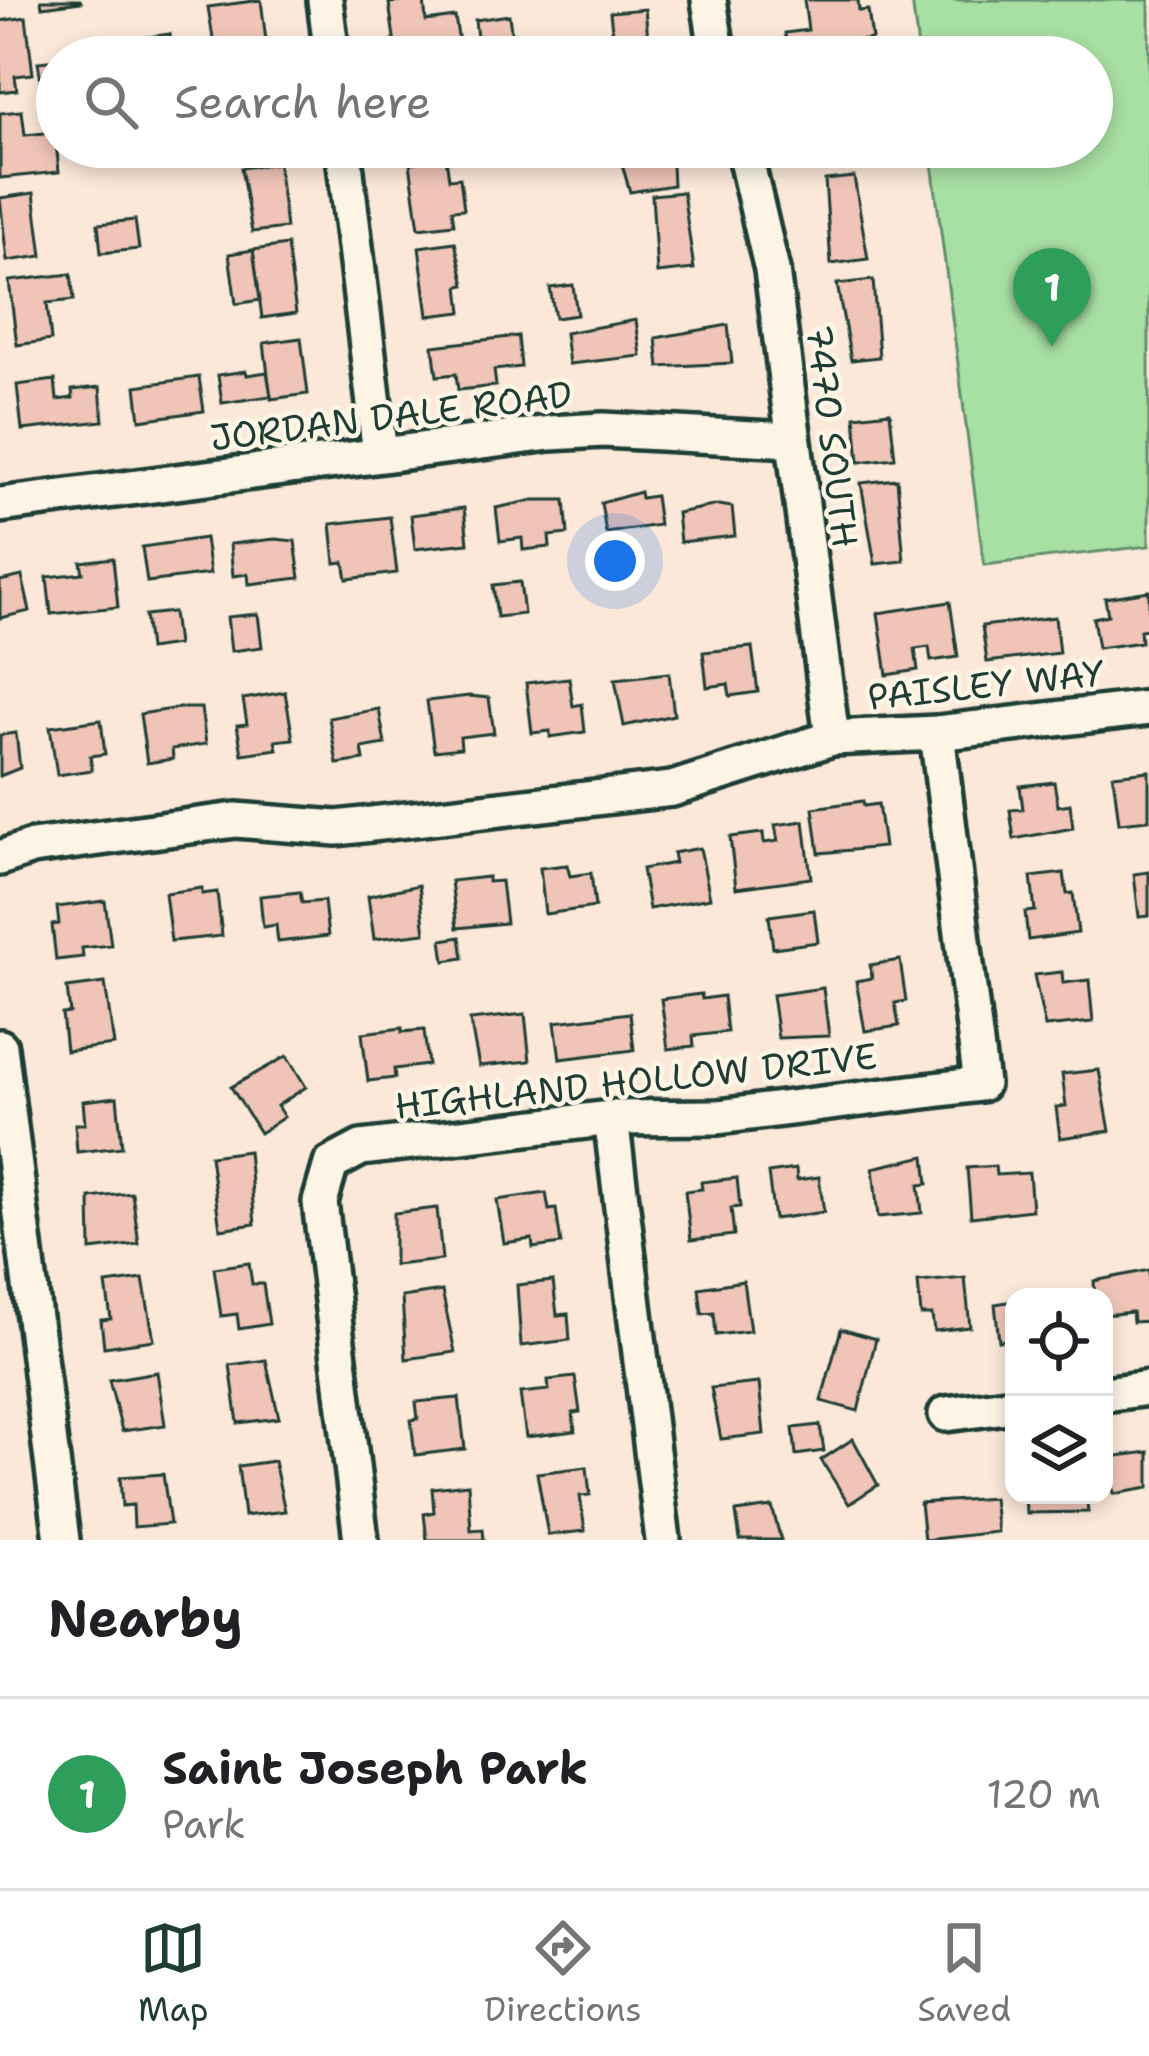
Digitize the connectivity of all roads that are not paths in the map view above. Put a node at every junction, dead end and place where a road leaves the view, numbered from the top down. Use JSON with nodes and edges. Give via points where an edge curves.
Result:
{"nodes":[{"id":1,"x":325,"y":0,"type":"edge"},
{"id":2,"x":709,"y":0,"type":"edge"},
{"id":3,"x":329,"y":36,"type":"edge"},
{"id":4,"x":715,"y":36,"type":"edge"},
{"id":5,"x":346,"y":168,"type":"edge"},
{"id":6,"x":747,"y":168,"type":"edge"},
{"id":7,"x":793,"y":440,"type":"junction"},
{"id":8,"x":380,"y":454,"type":"junction"},
{"id":9,"x":0,"y":505,"type":"edge"},
{"id":10,"x":1149,"y":708,"type":"edge"},
{"id":11,"x":937,"y":734,"type":"junction"},
{"id":12,"x":832,"y":738,"type":"junction"},
{"id":13,"x":0,"y":859,"type":"edge"},
{"id":14,"x":0,"y":1047,"type":"edge"},
{"id":15,"x":611,"y":1118,"type":"junction"},
{"id":16,"x":1149,"y":1388,"type":"edge"},
{"id":17,"x":1113,"y":1393,"type":"edge"},
{"id":18,"x":1005,"y":1407,"type":"edge"},
{"id":19,"x":946,"y":1414,"type":"dead end"},
{"id":20,"x":62,"y":1540,"type":"edge"},
{"id":21,"x":361,"y":1540,"type":"edge"},
{"id":22,"x":663,"y":1540,"type":"edge"}],
"edges":[{"from":1,"to":3,"type":"street"},
{"from":2,"to":4,"type":"street"},
{"from":5,"to":8,"type":"street"},
{"from":6,"to":7,"type":"street","name":"7470 SOUTH","via":[[772,270]]},
{"from":7,"to":8,"type":"street","name":"JORDAN DALE ROAD","via":[[603,430]]},
{"from":7,"to":12,"type":"street","name":"7470 SOUTH"},
{"from":8,"to":9,"type":"street","name":"JORDAN DALE ROAD"},
{"from":10,"to":11,"type":"street","name":"PAISLEY WAY"},
{"from":11,"to":12,"type":"street","name":"PAISLEY WAY"},
{"from":11,"to":15,"type":"street","name":"HIGHLAND HOLLOW DRIVE","via":[[981,1084],[718,1117]]},
{"from":12,"to":13,"type":"street","name":"PAISLEY WAY","via":[[673,789],[337,828],[236,820],[32,847]]},
{"from":14,"to":20,"type":"street"},
{"from":15,"to":21,"type":"street","name":"HIGHLAND HOLLOW DRIVE","via":[[361,1148],[331,1164],[320,1202]]},
{"from":15,"to":22,"type":"street"},
{"from":16,"to":17,"type":"street"},
{"from":18,"to":19,"type":"street"}]}
